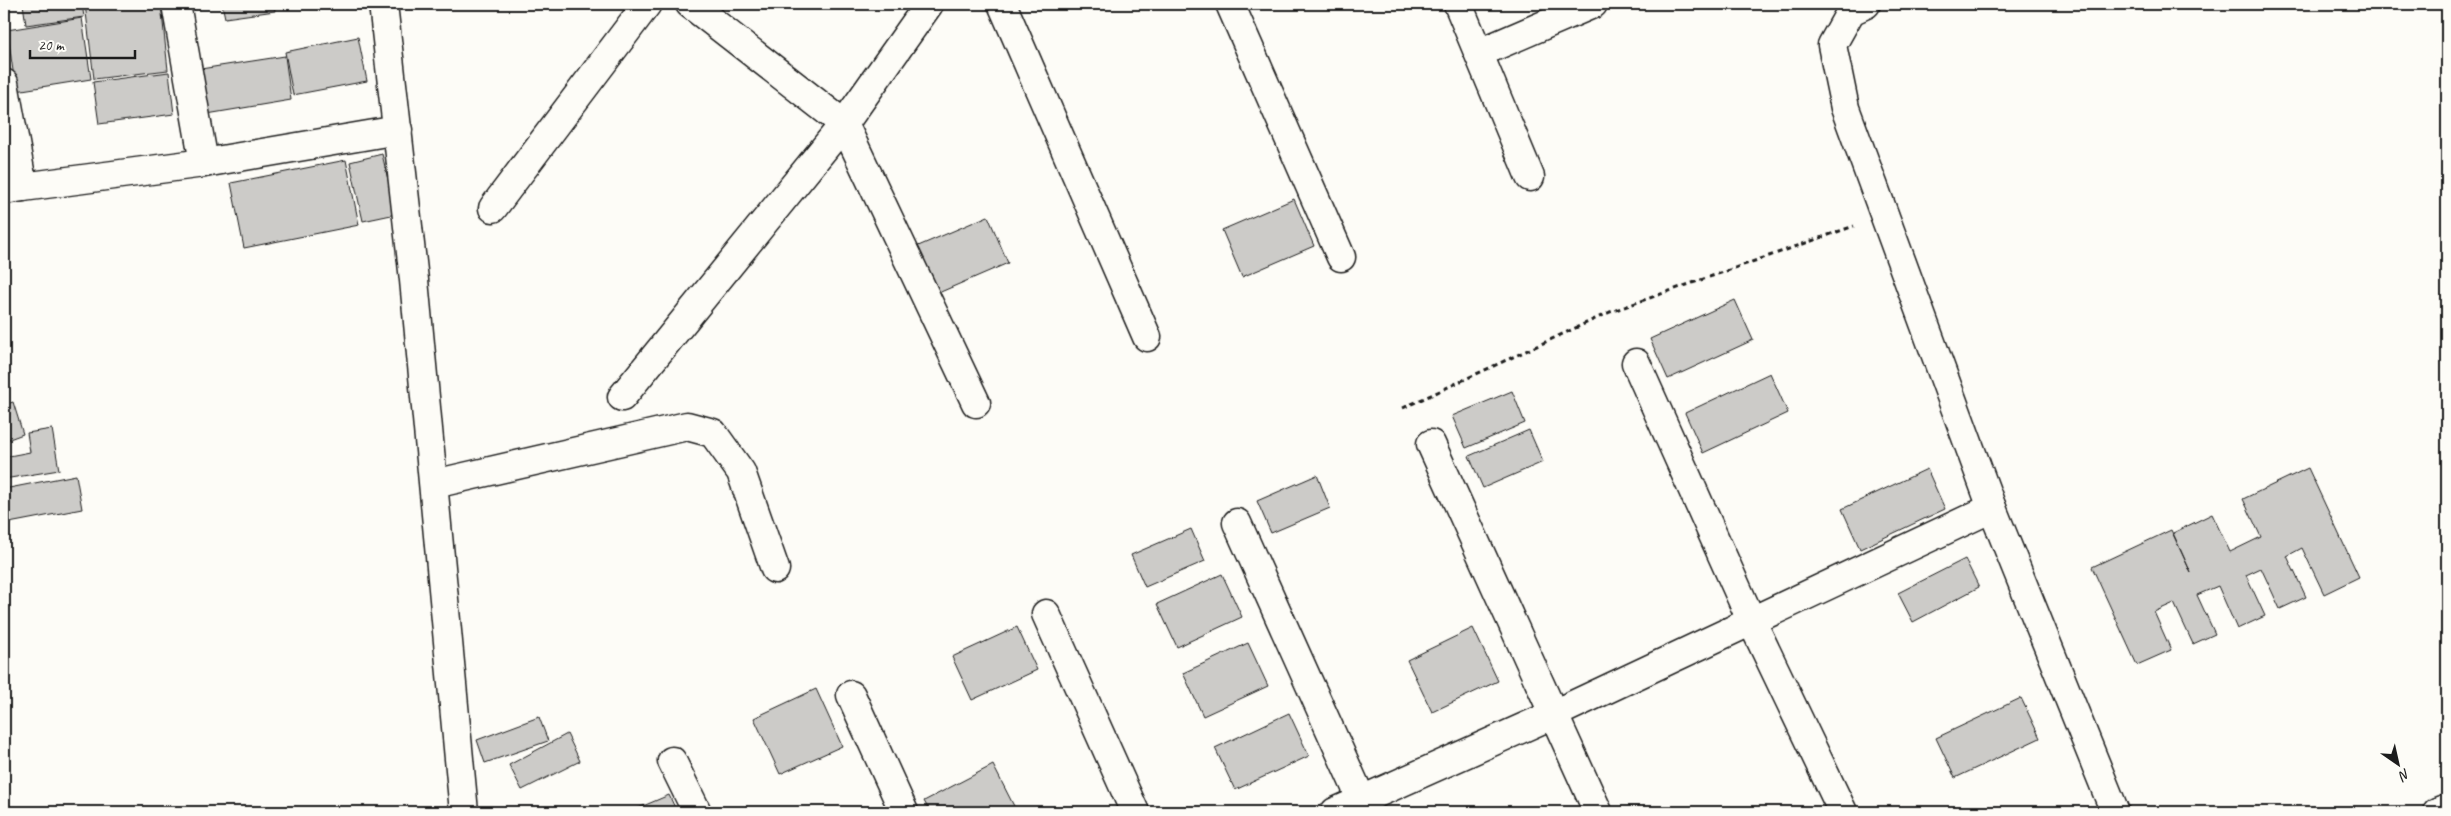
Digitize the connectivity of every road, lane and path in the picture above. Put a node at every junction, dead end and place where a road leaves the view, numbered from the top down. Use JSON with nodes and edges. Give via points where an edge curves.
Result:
{"nodes":[{"id":1,"x":176,"y":4,"type":"edge"},
{"id":2,"x":383,"y":4,"type":"edge"},
{"id":3,"x":647,"y":4,"type":"edge"},
{"id":4,"x":690,"y":4,"type":"edge"},
{"id":5,"x":929,"y":4,"type":"edge"},
{"id":6,"x":1002,"y":4,"type":"edge"},
{"id":7,"x":1230,"y":4,"type":"edge"},
{"id":8,"x":1458,"y":4,"type":"edge"},
{"id":9,"x":1593,"y":4,"type":"edge"},
{"id":10,"x":1866,"y":4,"type":"edge"},
{"id":11,"x":1478,"y":53,"type":"junction"},
{"id":12,"x":4,"y":83,"type":"edge"},
{"id":13,"x":844,"y":124,"type":"junction"},
{"id":14,"x":398,"y":130,"type":"junction"},
{"id":15,"x":204,"y":163,"type":"junction"},
{"id":16,"x":1530,"y":177,"type":"dead end"},
{"id":17,"x":13,"y":189,"type":"edge"},
{"id":18,"x":493,"y":208,"type":"dead end"},
{"id":19,"x":1886,"y":215,"type":"junction"},
{"id":20,"x":1341,"y":257,"type":"dead end"},
{"id":21,"x":1146,"y":337,"type":"dead end"},
{"id":22,"x":1636,"y":363,"type":"dead end"},
{"id":23,"x":622,"y":397,"type":"dead end"},
{"id":24,"x":976,"y":403,"type":"dead end"},
{"id":25,"x":1404,"y":408,"type":"dead end"},
{"id":26,"x":1431,"y":444,"type":"dead end"},
{"id":27,"x":434,"y":484,"type":"junction"},
{"id":28,"x":1992,"y":508,"type":"junction"},
{"id":29,"x":1237,"y":523,"type":"dead end"},
{"id":30,"x":775,"y":569,"type":"dead end"},
{"id":31,"x":1046,"y":614,"type":"dead end"},
{"id":32,"x":1752,"y":622,"type":"junction"},
{"id":33,"x":851,"y":695,"type":"dead end"},
{"id":34,"x":1554,"y":714,"type":"junction"},
{"id":35,"x":672,"y":761,"type":"dead end"},
{"id":36,"x":1364,"y":806,"type":"edge"},
{"id":37,"x":2447,"y":808,"type":"edge"},
{"id":38,"x":464,"y":812,"type":"edge"},
{"id":39,"x":696,"y":812,"type":"edge"},
{"id":40,"x":904,"y":812,"type":"edge"},
{"id":41,"x":1135,"y":812,"type":"edge"},
{"id":42,"x":1336,"y":812,"type":"edge"},
{"id":43,"x":1598,"y":812,"type":"edge"},
{"id":44,"x":1844,"y":812,"type":"edge"},
{"id":45,"x":2114,"y":812,"type":"edge"},
{"id":46,"x":2437,"y":812,"type":"edge"}],
"edges":[{"from":1,"to":15,"type":"street"},
{"from":2,"to":14,"type":"street"},
{"from":3,"to":18,"type":"street"},
{"from":4,"to":13,"type":"street"},
{"from":5,"to":13,"type":"street"},
{"from":6,"to":21,"type":"street"},
{"from":7,"to":20,"type":"street"},
{"from":8,"to":11,"type":"street"},
{"from":9,"to":11,"type":"street"},
{"from":10,"to":19,"type":"street","via":[[1852,11],[1832,44],[1845,108]]},
{"from":11,"to":16,"type":"street"},
{"from":12,"to":17,"type":"street"},
{"from":13,"to":23,"type":"street"},
{"from":13,"to":24,"type":"street"},
{"from":14,"to":15,"type":"street"},
{"from":14,"to":27,"type":"street"},
{"from":15,"to":17,"type":"street"},
{"from":19,"to":25,"type":"path","via":[[1610,312]]},
{"from":19,"to":28,"type":"street"},
{"from":22,"to":32,"type":"street"},
{"from":26,"to":34,"type":"street"},
{"from":27,"to":30,"type":"street","via":[[687,426],[713,433],[741,472]]},
{"from":27,"to":38,"type":"street"},
{"from":28,"to":32,"type":"street"},
{"from":28,"to":45,"type":"street"},
{"from":29,"to":36,"type":"street"},
{"from":31,"to":41,"type":"street"},
{"from":32,"to":34,"type":"street"},
{"from":32,"to":44,"type":"street"},
{"from":33,"to":40,"type":"street"},
{"from":34,"to":36,"type":"street"},
{"from":34,"to":43,"type":"street"},
{"from":35,"to":39,"type":"street"},
{"from":36,"to":42,"type":"street"},
{"from":37,"to":46,"type":"street"}]}
